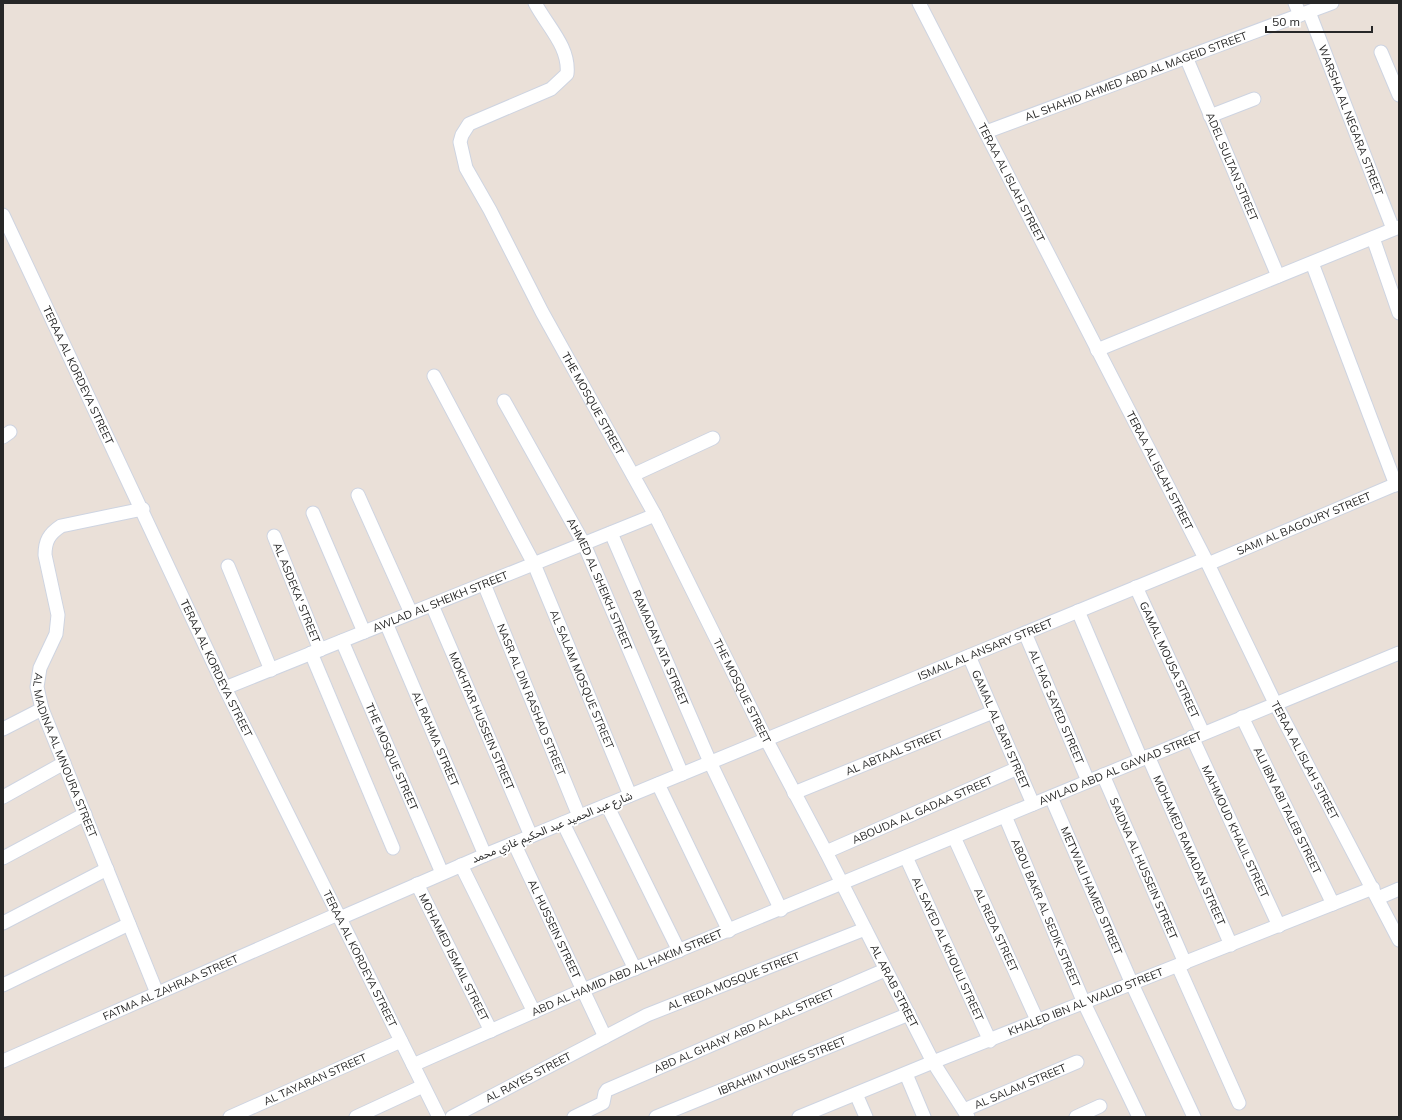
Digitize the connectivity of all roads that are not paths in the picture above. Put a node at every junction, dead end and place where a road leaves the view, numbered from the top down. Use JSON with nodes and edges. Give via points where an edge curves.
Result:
{"nodes":[{"id":1,"x":535,"y":3,"type":"edge"},
{"id":2,"x":919,"y":3,"type":"edge"},
{"id":3,"x":1332,"y":3,"type":"edge"},
{"id":4,"x":1301,"y":10,"type":"edge"},
{"id":5,"x":1382,"y":52,"type":"dead end"},
{"id":6,"x":1186,"y":57,"type":"junction"},
{"id":7,"x":1399,"y":95,"type":"edge"},
{"id":8,"x":1254,"y":99,"type":"dead end"},
{"id":9,"x":1210,"y":116,"type":"junction"},
{"id":10,"x":986,"y":132,"type":"junction"},
{"id":11,"x":3,"y":215,"type":"edge"},
{"id":12,"x":1396,"y":228,"type":"edge"},
{"id":13,"x":1373,"y":238,"type":"junction"},
{"id":14,"x":1312,"y":263,"type":"junction"},
{"id":15,"x":1278,"y":276,"type":"junction"},
{"id":16,"x":1399,"y":313,"type":"edge"},
{"id":17,"x":1097,"y":350,"type":"junction"},
{"id":18,"x":434,"y":376,"type":"dead end"},
{"id":19,"x":504,"y":401,"type":"dead end"},
{"id":20,"x":713,"y":438,"type":"dead end"},
{"id":21,"x":633,"y":475,"type":"junction"},
{"id":22,"x":1397,"y":484,"type":"edge"},
{"id":23,"x":358,"y":495,"type":"dead end"},
{"id":24,"x":142,"y":509,"type":"junction"},
{"id":25,"x":313,"y":514,"type":"dead end"},
{"id":26,"x":655,"y":515,"type":"junction"},
{"id":27,"x":611,"y":533,"type":"junction"},
{"id":28,"x":274,"y":536,"type":"dead end"},
{"id":29,"x":584,"y":544,"type":"junction"},
{"id":30,"x":1206,"y":562,"type":"junction"},
{"id":31,"x":534,"y":564,"type":"junction"},
{"id":32,"x":228,"y":566,"type":"dead end"},
{"id":33,"x":484,"y":584,"type":"junction"},
{"id":34,"x":1136,"y":587,"type":"junction"},
{"id":35,"x":432,"y":605,"type":"junction"},
{"id":36,"x":1078,"y":610,"type":"junction"},
{"id":37,"x":411,"y":613,"type":"junction"},
{"id":38,"x":386,"y":623,"type":"junction"},
{"id":39,"x":364,"y":632,"type":"junction"},
{"id":40,"x":1025,"y":633,"type":"junction"},
{"id":41,"x":342,"y":641,"type":"junction"},
{"id":42,"x":316,"y":652,"type":"junction"},
{"id":43,"x":1399,"y":653,"type":"edge"},
{"id":44,"x":969,"y":656,"type":"junction"},
{"id":45,"x":270,"y":670,"type":"junction"},
{"id":46,"x":225,"y":688,"type":"junction"},
{"id":47,"x":1275,"y":703,"type":"junction"},
{"id":48,"x":42,"y":708,"type":"junction"},
{"id":49,"x":993,"y":712,"type":"junction"},
{"id":50,"x":1242,"y":717,"type":"junction"},
{"id":51,"x":3,"y":729,"type":"edge"},
{"id":52,"x":1198,"y":735,"type":"junction"},
{"id":53,"x":766,"y":739,"type":"junction"},
{"id":54,"x":1144,"y":757,"type":"junction"},
{"id":55,"x":710,"y":762,"type":"junction"},
{"id":56,"x":64,"y":763,"type":"junction"},
{"id":57,"x":1018,"y":768,"type":"junction"},
{"id":58,"x":682,"y":774,"type":"junction"},
{"id":59,"x":1103,"y":775,"type":"junction"},
{"id":60,"x":1088,"y":781,"type":"junction"},
{"id":61,"x":658,"y":784,"type":"junction"},
{"id":62,"x":794,"y":793,"type":"junction"},
{"id":63,"x":630,"y":795,"type":"junction"},
{"id":64,"x":3,"y":797,"type":"edge"},
{"id":65,"x":1051,"y":797,"type":"junction"},
{"id":66,"x":1033,"y":804,"type":"junction"},
{"id":67,"x":607,"y":805,"type":"junction"},
{"id":68,"x":84,"y":814,"type":"junction"},
{"id":69,"x":579,"y":816,"type":"junction"},
{"id":70,"x":1005,"y":816,"type":"junction"},
{"id":71,"x":564,"y":823,"type":"junction"},
{"id":72,"x":531,"y":836,"type":"junction"},
{"id":73,"x":954,"y":837,"type":"junction"},
{"id":74,"x":514,"y":843,"type":"junction"},
{"id":75,"x":392,"y":848,"type":"dead end"},
{"id":76,"x":826,"y":852,"type":"junction"},
{"id":77,"x":485,"y":855,"type":"junction"},
{"id":78,"x":906,"y":857,"type":"junction"},
{"id":79,"x":3,"y":858,"type":"edge"},
{"id":80,"x":461,"y":865,"type":"junction"},
{"id":81,"x":107,"y":869,"type":"junction"},
{"id":82,"x":442,"y":873,"type":"junction"},
{"id":83,"x":417,"y":884,"type":"junction"},
{"id":84,"x":842,"y":884,"type":"junction"},
{"id":85,"x":1399,"y":889,"type":"edge"},
{"id":86,"x":1375,"y":893,"type":"junction"},
{"id":87,"x":1333,"y":904,"type":"junction"},
{"id":88,"x":781,"y":910,"type":"junction"},
{"id":89,"x":339,"y":916,"type":"junction"},
{"id":90,"x":3,"y":923,"type":"edge"},
{"id":91,"x":129,"y":924,"type":"junction"},
{"id":92,"x":1279,"y":926,"type":"junction"},
{"id":93,"x":865,"y":929,"type":"junction"},
{"id":94,"x":729,"y":931,"type":"junction"},
{"id":95,"x":1399,"y":940,"type":"edge"},
{"id":96,"x":1231,"y":945,"type":"junction"},
{"id":97,"x":679,"y":951,"type":"junction"},
{"id":98,"x":1181,"y":965,"type":"junction"},
{"id":99,"x":635,"y":969,"type":"junction"},
{"id":100,"x":885,"y":970,"type":"junction"},
{"id":101,"x":1132,"y":984,"type":"junction"},
{"id":102,"x":3,"y":985,"type":"edge"},
{"id":103,"x":583,"y":990,"type":"junction"},
{"id":104,"x":157,"y":993,"type":"junction"},
{"id":105,"x":1084,"y":1003,"type":"junction"},
{"id":106,"x":534,"y":1012,"type":"junction"},
{"id":107,"x":909,"y":1014,"type":"junction"},
{"id":108,"x":1038,"y":1022,"type":"junction"},
{"id":109,"x":491,"y":1031,"type":"junction"},
{"id":110,"x":605,"y":1037,"type":"junction"},
{"id":111,"x":401,"y":1041,"type":"junction"},
{"id":112,"x":990,"y":1041,"type":"junction"},
{"id":113,"x":3,"y":1061,"type":"edge"},
{"id":114,"x":933,"y":1062,"type":"junction"},
{"id":115,"x":1077,"y":1062,"type":"dead end"},
{"id":116,"x":412,"y":1065,"type":"junction"},
{"id":117,"x":906,"y":1074,"type":"junction"},
{"id":118,"x":423,"y":1086,"type":"junction"},
{"id":119,"x":856,"y":1094,"type":"junction"},
{"id":120,"x":1238,"y":1103,"type":"dead end"},
{"id":121,"x":1100,"y":1106,"type":"dead end"},
{"id":122,"x":966,"y":1113,"type":"edge"},
{"id":123,"x":805,"y":1116,"type":"edge"},
{"id":124,"x":230,"y":1117,"type":"edge"},
{"id":125,"x":356,"y":1117,"type":"edge"},
{"id":126,"x":439,"y":1117,"type":"edge"},
{"id":127,"x":452,"y":1117,"type":"edge"},
{"id":128,"x":574,"y":1117,"type":"edge"},
{"id":129,"x":656,"y":1117,"type":"edge"},
{"id":130,"x":866,"y":1117,"type":"edge"},
{"id":131,"x":924,"y":1117,"type":"edge"},
{"id":132,"x":1076,"y":1117,"type":"edge"},
{"id":133,"x":1139,"y":1117,"type":"edge"},
{"id":134,"x":1194,"y":1117,"type":"edge"}],
"edges":[{"from":1,"to":21,"type":"street","name":"THE MOSQUE STREET","via":[[564,50],[568,64],[567,74],[551,89],[474,121],[465,130],[460,142],[466,168],[542,312]]},
{"from":2,"to":10,"type":"street","name":"TERAA AL ISLAH STREET"},
{"from":3,"to":4,"type":"street","name":"AL SHAHID AHMED ABD AL MAGEID STREET"},
{"from":4,"to":6,"type":"street","name":"AL SHAHID AHMED ABD AL MAGEID STREET"},
{"from":4,"to":12,"type":"street","name":"WARSHA AL NEGARA STREET"},
{"from":5,"to":7,"type":"street"},
{"from":6,"to":9,"type":"street","name":"ADEL SULTAN STREET"},
{"from":6,"to":10,"type":"street","name":"AL SHAHID AHMED ABD AL MAGEID STREET"},
{"from":8,"to":9,"type":"street"},
{"from":9,"to":15,"type":"street","name":"ADEL SULTAN STREET"},
{"from":10,"to":17,"type":"street","name":"TERAA AL ISLAH STREET"},
{"from":11,"to":24,"type":"street","name":"TERAA AL KORDEYA STREET"},
{"from":12,"to":13,"type":"street"},
{"from":13,"to":14,"type":"street"},
{"from":13,"to":16,"type":"street"},
{"from":14,"to":15,"type":"street"},
{"from":14,"to":22,"type":"street"},
{"from":15,"to":17,"type":"street"},
{"from":17,"to":30,"type":"street","name":"TERAA AL ISLAH STREET"},
{"from":18,"to":31,"type":"street","name":"AL SALAM MOSQUE STREET"},
{"from":19,"to":29,"type":"street","name":"AHMED AL SHEIKH STREET"},
{"from":20,"to":21,"type":"street"},
{"from":21,"to":26,"type":"street","name":"THE MOSQUE STREET"},
{"from":22,"to":30,"type":"street","name":"SAMI AL BAGOURY STREET"},
{"from":23,"to":37,"type":"street"},
{"from":24,"to":46,"type":"street","name":"TERAA AL KORDEYA STREET"},
{"from":24,"to":48,"type":"street","name":"AL MADINA AL MNOURA STREET","via":[[61,526],[48,538],[45,546],[46,555],[58,615],[56,634],[40,668],[37,687]]},
{"from":25,"to":39,"type":"street"},
{"from":26,"to":27,"type":"street","name":"AWLAD AL SHEIKH STREET"},
{"from":26,"to":53,"type":"street","name":"THE MOSQUE STREET"},
{"from":27,"to":29,"type":"street","name":"AWLAD AL SHEIKH STREET"},
{"from":27,"to":55,"type":"street","name":"RAMADAN ATA STREET"},
{"from":28,"to":42,"type":"street","name":"AL ASDEKA' STREET"},
{"from":29,"to":31,"type":"street","name":"AWLAD AL SHEIKH STREET"},
{"from":29,"to":58,"type":"street","name":"AHMED AL SHEIKH STREET"},
{"from":30,"to":34,"type":"street","name":"ISMAIL AL ANSARY STREET"},
{"from":30,"to":47,"type":"street","name":"TERAA AL ISLAH STREET"},
{"from":31,"to":33,"type":"street","name":"AWLAD AL SHEIKH STREET"},
{"from":31,"to":63,"type":"street","name":"AL SALAM MOSQUE STREET"},
{"from":32,"to":45,"type":"street"},
{"from":33,"to":35,"type":"street","name":"AWLAD AL SHEIKH STREET"},
{"from":33,"to":69,"type":"street","name":"NASR AL DIN RASHAD STREET"},
{"from":34,"to":36,"type":"street","name":"ISMAIL AL ANSARY STREET"},
{"from":34,"to":52,"type":"street","name":"GAMAL MOUSA STREET"},
{"from":35,"to":37,"type":"street","name":"AWLAD AL SHEIKH STREET"},
{"from":35,"to":72,"type":"street","name":"MOKHTAR HUSSEIN STREET"},
{"from":36,"to":40,"type":"street","name":"ISMAIL AL ANSARY STREET"},
{"from":36,"to":54,"type":"street","name":"MOHAMED RAMADAN STREET"},
{"from":37,"to":38,"type":"street","name":"AWLAD AL SHEIKH STREET"},
{"from":38,"to":39,"type":"street","name":"AWLAD AL SHEIKH STREET"},
{"from":38,"to":77,"type":"street","name":"AL RAHMA STREET"},
{"from":39,"to":41,"type":"street","name":"AWLAD AL SHEIKH STREET"},
{"from":40,"to":44,"type":"street","name":"ISMAIL AL ANSARY STREET"},
{"from":40,"to":60,"type":"street","name":"AL HAG SAYED STREET"},
{"from":41,"to":42,"type":"street","name":"AWLAD AL SHEIKH STREET"},
{"from":41,"to":82,"type":"street","name":"THE MOSQUE STREET"},
{"from":42,"to":45,"type":"street","name":"AWLAD AL SHEIKH STREET"},
{"from":42,"to":75,"type":"street","name":"AL ASDEKA' STREET"},
{"from":43,"to":47,"type":"street","name":"AWLAD ABD AL GAWAD STREET"},
{"from":44,"to":49,"type":"street","name":"GAMAL AL BARI STREET"},
{"from":44,"to":53,"type":"street","name":"ISMAIL AL ANSARY STREET"},
{"from":45,"to":46,"type":"street","name":"AWLAD AL SHEIKH STREET"},
{"from":46,"to":89,"type":"street","name":"TERAA AL KORDEYA STREET"},
{"from":47,"to":50,"type":"street","name":"AWLAD ABD AL GAWAD STREET"},
{"from":47,"to":86,"type":"street","name":"TERAA AL ISLAH STREET"},
{"from":48,"to":51,"type":"street"},
{"from":48,"to":56,"type":"street","name":"AL MADINA AL MNOURA STREET"},
{"from":49,"to":57,"type":"street","name":"GAMAL AL BARI STREET"},
{"from":49,"to":62,"type":"street","name":"AL ABTAAL STREET"},
{"from":50,"to":52,"type":"street","name":"AWLAD ABD AL GAWAD STREET"},
{"from":50,"to":87,"type":"street","name":"ALI IBN ABI TALEB STREET"},
{"from":52,"to":54,"type":"street","name":"AWLAD ABD AL GAWAD STREET"},
{"from":52,"to":92,"type":"street","name":"MAHMOUD KHALIL STREET"},
{"from":53,"to":55,"type":"street","name":"شارع عبد الحميد عبد الحكيم غازي محمد"},
{"from":53,"to":62,"type":"street","name":"THE MOSQUE STREET"},
{"from":54,"to":59,"type":"street","name":"AWLAD ABD AL GAWAD STREET"},
{"from":54,"to":96,"type":"street","name":"MOHAMED RAMADAN STREET"},
{"from":55,"to":58,"type":"street","name":"شارع عبد الحميد عبد الحكيم غازي محمد"},
{"from":55,"to":88,"type":"street","name":"RAMADAN ATA STREET"},
{"from":56,"to":64,"type":"street"},
{"from":56,"to":68,"type":"street","name":"AL MADINA AL MNOURA STREET"},
{"from":57,"to":66,"type":"street","name":"GAMAL AL BARI STREET"},
{"from":57,"to":76,"type":"street","name":"ABOUDA AL GADAA STREET"},
{"from":58,"to":61,"type":"street","name":"شارع عبد الحميد عبد الحكيم غازي محمد"},
{"from":59,"to":60,"type":"street","name":"AWLAD ABD AL GAWAD STREET"},
{"from":59,"to":98,"type":"street","name":"SAIDNA AL HUSSEIN STREET"},
{"from":60,"to":65,"type":"street","name":"AWLAD ABD AL GAWAD STREET"},
{"from":61,"to":63,"type":"street","name":"شارع عبد الحميد عبد الحكيم غازي محمد"},
{"from":61,"to":94,"type":"street"},
{"from":62,"to":76,"type":"street","name":"THE MOSQUE STREET"},
{"from":63,"to":67,"type":"street","name":"شارع عبد الحميد عبد الحكيم غازي محمد"},
{"from":65,"to":66,"type":"street","name":"AWLAD ABD AL GAWAD STREET"},
{"from":65,"to":101,"type":"street","name":"METWALI HAMED STREET"},
{"from":66,"to":70,"type":"street","name":"AWLAD ABD AL GAWAD STREET"},
{"from":67,"to":69,"type":"street","name":"شارع عبد الحميد عبد الحكيم غازي محمد"},
{"from":67,"to":97,"type":"street"},
{"from":68,"to":79,"type":"street"},
{"from":68,"to":81,"type":"street","name":"AL MADINA AL MNOURA STREET"},
{"from":69,"to":71,"type":"street","name":"شارع عبد الحميد عبد الحكيم غازي محمد"},
{"from":70,"to":73,"type":"street","name":"AWLAD ABD AL GAWAD STREET"},
{"from":70,"to":105,"type":"street","name":"ABOU BAKR AL SEDIK STREET"},
{"from":71,"to":72,"type":"street","name":"شارع عبد الحميد عبد الحكيم غازي محمد"},
{"from":71,"to":99,"type":"street"},
{"from":72,"to":74,"type":"street","name":"شارع عبد الحميد عبد الحكيم غازي محمد"},
{"from":73,"to":78,"type":"street","name":"AWLAD ABD AL GAWAD STREET"},
{"from":73,"to":108,"type":"street","name":"AL REDA STREET"},
{"from":74,"to":77,"type":"street","name":"شارع عبد الحميد عبد الحكيم غازي محمد"},
{"from":74,"to":103,"type":"street","name":"AL HUSSEIN STREET"},
{"from":76,"to":84,"type":"street","name":"AL ARAB STREET"},
{"from":77,"to":80,"type":"street","name":"شارع عبد الحميد عبد الحكيم غازي محمد"},
{"from":78,"to":84,"type":"street","name":"AWLAD ABD AL GAWAD STREET"},
{"from":78,"to":112,"type":"street","name":"AL SAYED AL KHOULI STREET"},
{"from":80,"to":82,"type":"street","name":"شارع عبد الحميد عبد الحكيم غازي محمد"},
{"from":80,"to":106,"type":"street"},
{"from":81,"to":90,"type":"street"},
{"from":81,"to":91,"type":"street","name":"AL MADINA AL MNOURA STREET"},
{"from":82,"to":83,"type":"street","name":"شارع عبد الحميد عبد الحكيم غازي محمد"},
{"from":83,"to":89,"type":"street","name":"شارع عبد الحميد عبد الحكيم غازي محمد"},
{"from":83,"to":109,"type":"street","name":"MOHAMED ISMAIL STREET"},
{"from":84,"to":88,"type":"street","name":"ABD AL HAMID ABD AL HAKIM STREET"},
{"from":84,"to":93,"type":"street","name":"AL ARAB STREET"},
{"from":85,"to":86,"type":"street","name":"KHALED IBN AL WALID STREET"},
{"from":86,"to":87,"type":"street","name":"KHALED IBN AL WALID STREET"},
{"from":86,"to":95,"type":"street","name":"TERAA AL ISLAH STREET"},
{"from":87,"to":92,"type":"street","name":"KHALED IBN AL WALID STREET"},
{"from":88,"to":94,"type":"street","name":"ABD AL HAMID ABD AL HAKIM STREET"},
{"from":89,"to":104,"type":"street","name":"FATMA AL ZAHRAA STREET"},
{"from":89,"to":111,"type":"street","name":"TERAA AL KORDEYA STREET"},
{"from":91,"to":102,"type":"street"},
{"from":91,"to":104,"type":"street","name":"AL MADINA AL MNOURA STREET"},
{"from":92,"to":96,"type":"street","name":"KHALED IBN AL WALID STREET"},
{"from":93,"to":100,"type":"street","name":"AL ARAB STREET"},
{"from":93,"to":110,"type":"street","name":"AL REDA MOSQUE STREET","via":[[647,1015]]},
{"from":94,"to":97,"type":"street","name":"ABD AL HAMID ABD AL HAKIM STREET"},
{"from":96,"to":98,"type":"street","name":"KHALED IBN AL WALID STREET"},
{"from":97,"to":99,"type":"street","name":"ABD AL HAMID ABD AL HAKIM STREET"},
{"from":98,"to":101,"type":"street","name":"KHALED IBN AL WALID STREET"},
{"from":98,"to":120,"type":"street","name":"SAIDNA AL HUSSEIN STREET"},
{"from":99,"to":103,"type":"street","name":"ABD AL HAMID ABD AL HAKIM STREET"},
{"from":100,"to":107,"type":"street","name":"AL ARAB STREET"},
{"from":100,"to":128,"type":"street","name":"ABD AL GHANY ABD AL AAL STREET","via":[[607,1090],[601,1105]]},
{"from":101,"to":105,"type":"street","name":"KHALED IBN AL WALID STREET"},
{"from":101,"to":134,"type":"street","name":"METWALI HAMED STREET"},
{"from":103,"to":106,"type":"street","name":"ABD AL HAMID ABD AL HAKIM STREET"},
{"from":103,"to":110,"type":"street","name":"AL HUSSEIN STREET"},
{"from":104,"to":113,"type":"street","name":"FATMA AL ZAHRAA STREET"},
{"from":105,"to":108,"type":"street","name":"KHALED IBN AL WALID STREET"},
{"from":105,"to":133,"type":"street","name":"ABOU BAKR AL SEDIK STREET"},
{"from":106,"to":109,"type":"street","name":"ABD AL HAMID ABD AL HAKIM STREET"},
{"from":107,"to":114,"type":"street","name":"AL ARAB STREET"},
{"from":107,"to":129,"type":"street","name":"IBRAHIM YOUNES STREET"},
{"from":108,"to":112,"type":"street","name":"KHALED IBN AL WALID STREET"},
{"from":109,"to":116,"type":"street","name":"ABD AL HAMID ABD AL HAKIM STREET"},
{"from":110,"to":127,"type":"street","name":"AL RAYES STREET"},
{"from":111,"to":116,"type":"street","name":"TERAA AL KORDEYA STREET"},
{"from":111,"to":124,"type":"street","name":"AL TAYARAN STREET"},
{"from":112,"to":114,"type":"street","name":"KHALED IBN AL WALID STREET"},
{"from":114,"to":117,"type":"street","name":"KHALED IBN AL WALID STREET"},
{"from":114,"to":122,"type":"street","name":"AL ARAB STREET"},
{"from":115,"to":122,"type":"street","name":"AL SALAM STREET"},
{"from":116,"to":118,"type":"street","name":"TERAA AL KORDEYA STREET"},
{"from":117,"to":119,"type":"street","name":"KHALED IBN AL WALID STREET"},
{"from":117,"to":131,"type":"street"},
{"from":118,"to":125,"type":"street"},
{"from":118,"to":126,"type":"street","name":"TERAA AL KORDEYA STREET"},
{"from":119,"to":123,"type":"street","name":"KHALED IBN AL WALID STREET"},
{"from":119,"to":130,"type":"street"},
{"from":121,"to":132,"type":"street"}]}
